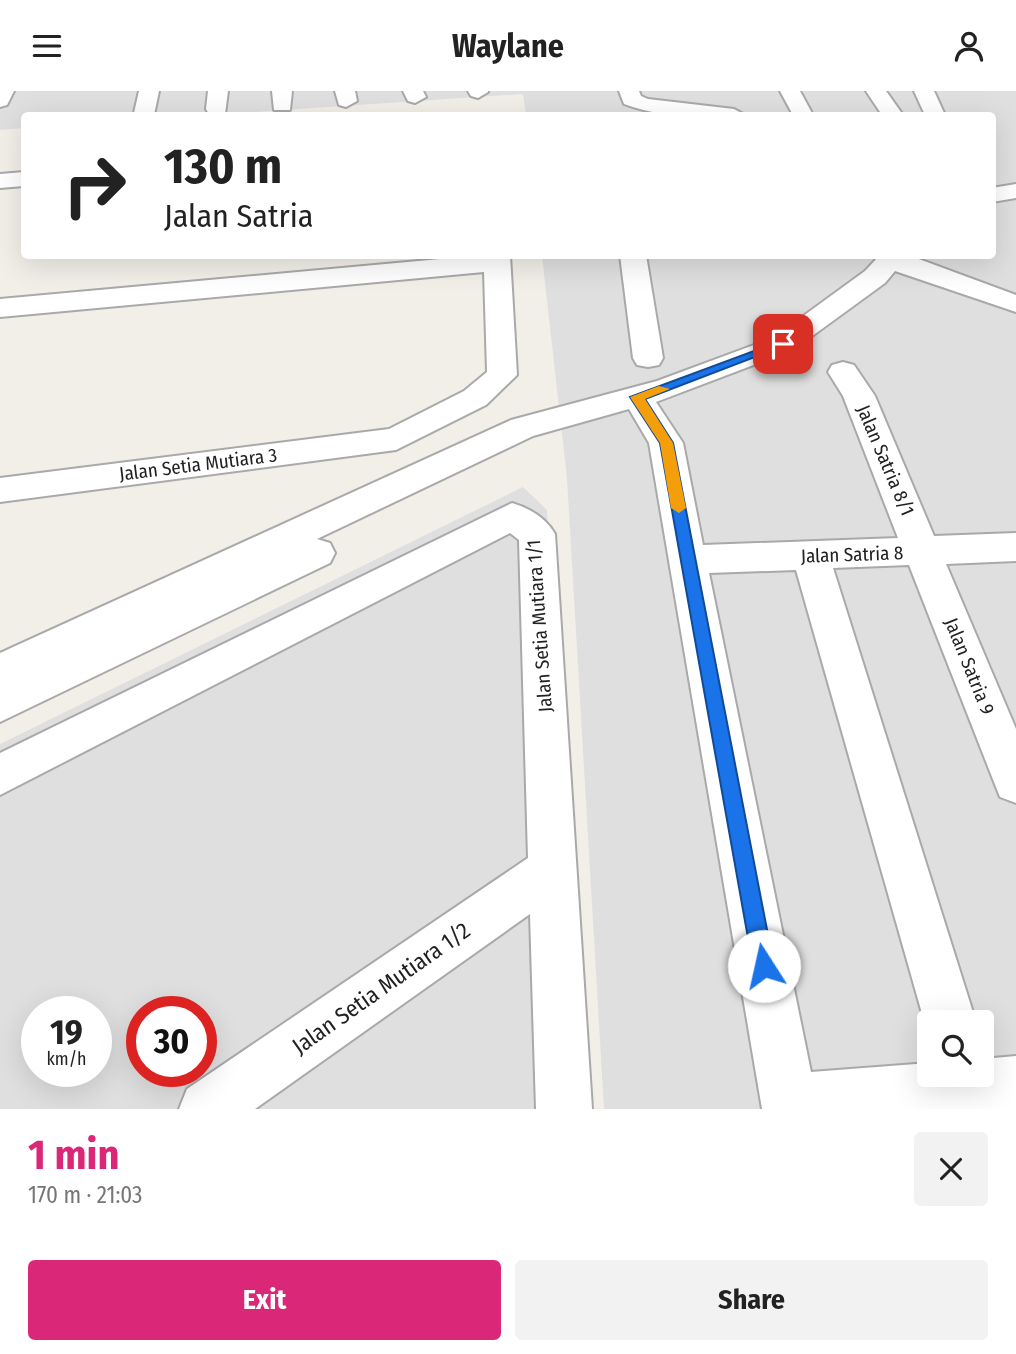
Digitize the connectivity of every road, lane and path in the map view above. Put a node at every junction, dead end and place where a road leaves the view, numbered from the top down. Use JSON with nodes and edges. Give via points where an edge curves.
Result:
{"nodes":[{"id":1,"x":4,"y":91,"type":"edge"},
{"id":2,"x":149,"y":91,"type":"edge"},
{"id":3,"x":698,"y":91,"type":"edge"},
{"id":4,"x":790,"y":91,"type":"edge"},
{"id":5,"x":876,"y":91,"type":"edge"},
{"id":6,"x":924,"y":91,"type":"edge"},
{"id":7,"x":630,"y":96,"type":"edge"},
{"id":8,"x":0,"y":101,"type":"edge"},
{"id":9,"x":145,"y":112,"type":"edge"},
{"id":10,"x":664,"y":112,"type":"edge"},
{"id":11,"x":705,"y":112,"type":"joint"},
{"id":12,"x":801,"y":112,"type":"edge"},
{"id":13,"x":890,"y":112,"type":"edge"},
{"id":14,"x":934,"y":112,"type":"edge"},
{"id":15,"x":21,"y":179,"type":"edge"},
{"id":16,"x":0,"y":181,"type":"edge"},
{"id":17,"x":1016,"y":191,"type":"edge"},
{"id":18,"x":996,"y":194,"type":"edge"},
{"id":19,"x":497,"y":259,"type":"edge"},
{"id":20,"x":633,"y":259,"type":"edge"},
{"id":21,"x":892,"y":259,"type":"edge"},
{"id":22,"x":895,"y":259,"type":"edge"},
{"id":23,"x":957,"y":259,"type":"edge"},
{"id":24,"x":949,"y":281,"type":"junction"},
{"id":25,"x":1009,"y":302,"type":"edge"},
{"id":26,"x":0,"y":308,"type":"edge"},
{"id":27,"x":1016,"y":331,"type":"edge"},
{"id":28,"x":843,"y":372,"type":"dead end"},
{"id":29,"x":642,"y":378,"type":"junction"},
{"id":30,"x":0,"y":490,"type":"edge"},
{"id":31,"x":1016,"y":547,"type":"edge"},
{"id":32,"x":923,"y":551,"type":"junction"},
{"id":33,"x":810,"y":555,"type":"junction"},
{"id":34,"x":688,"y":560,"type":"junction"},
{"id":35,"x":0,"y":672,"type":"edge"},
{"id":36,"x":0,"y":704,"type":"edge"},
{"id":37,"x":1014,"y":772,"type":"edge"},
{"id":38,"x":0,"y":775,"type":"edge"},
{"id":39,"x":555,"y":868,"type":"junction"},
{"id":40,"x":946,"y":1010,"type":"edge"},
{"id":41,"x":941,"y":1087,"type":"edge"},
{"id":42,"x":789,"y":1105,"type":"edge"},
{"id":43,"x":207,"y":1109,"type":"edge"},
{"id":44,"x":564,"y":1109,"type":"edge"}],
"edges":[{"from":1,"to":8,"type":"street"},
{"from":2,"to":9,"type":"street"},
{"from":3,"to":11,"type":"street"},
{"from":4,"to":12,"type":"street"},
{"from":5,"to":13,"type":"street"},
{"from":6,"to":14,"type":"street"},
{"from":7,"to":10,"type":"street"},
{"from":10,"to":11,"type":"street"},
{"from":15,"to":16,"type":"street"},
{"from":17,"to":18,"type":"street"},
{"from":19,"to":26,"type":"street"},
{"from":19,"to":30,"type":"street","name":"Jalan Setia Mutiara 3","via":[[502,375],[475,398],[396,439]]},
{"from":20,"to":29,"type":"street"},
{"from":21,"to":29,"type":"street","via":[[875,277],[783,344]]},
{"from":22,"to":24,"type":"street"},
{"from":23,"to":24,"type":"street"},
{"from":24,"to":25,"type":"street"},
{"from":25,"to":27,"type":"street"},
{"from":28,"to":32,"type":"street","name":"Jalan Satria 8/1","via":[[859,395]]},
{"from":29,"to":34,"type":"street","via":[[666,443]]},
{"from":29,"to":35,"type":"street","via":[[522,428]]},
{"from":29,"to":36,"type":"street"},
{"from":31,"to":32,"type":"street","name":"Jalan Satria 8"},
{"from":32,"to":33,"type":"street","name":"Jalan Satria 8"},
{"from":32,"to":37,"type":"street","name":"Jalan Satria 9"},
{"from":33,"to":34,"type":"street","name":"Jalan Satria 8"},
{"from":33,"to":40,"type":"street"},
{"from":34,"to":42,"type":"street"},
{"from":38,"to":39,"type":"street","name":"Jalan Setia Mutiara 1/1","via":[[512,516],[537,534]]},
{"from":39,"to":43,"type":"street","name":"Jalan Setia Mutiara 1/2"},
{"from":39,"to":44,"type":"street","name":"Jalan Setia Mutiara 1/1"},
{"from":41,"to":42,"type":"street"}]}
